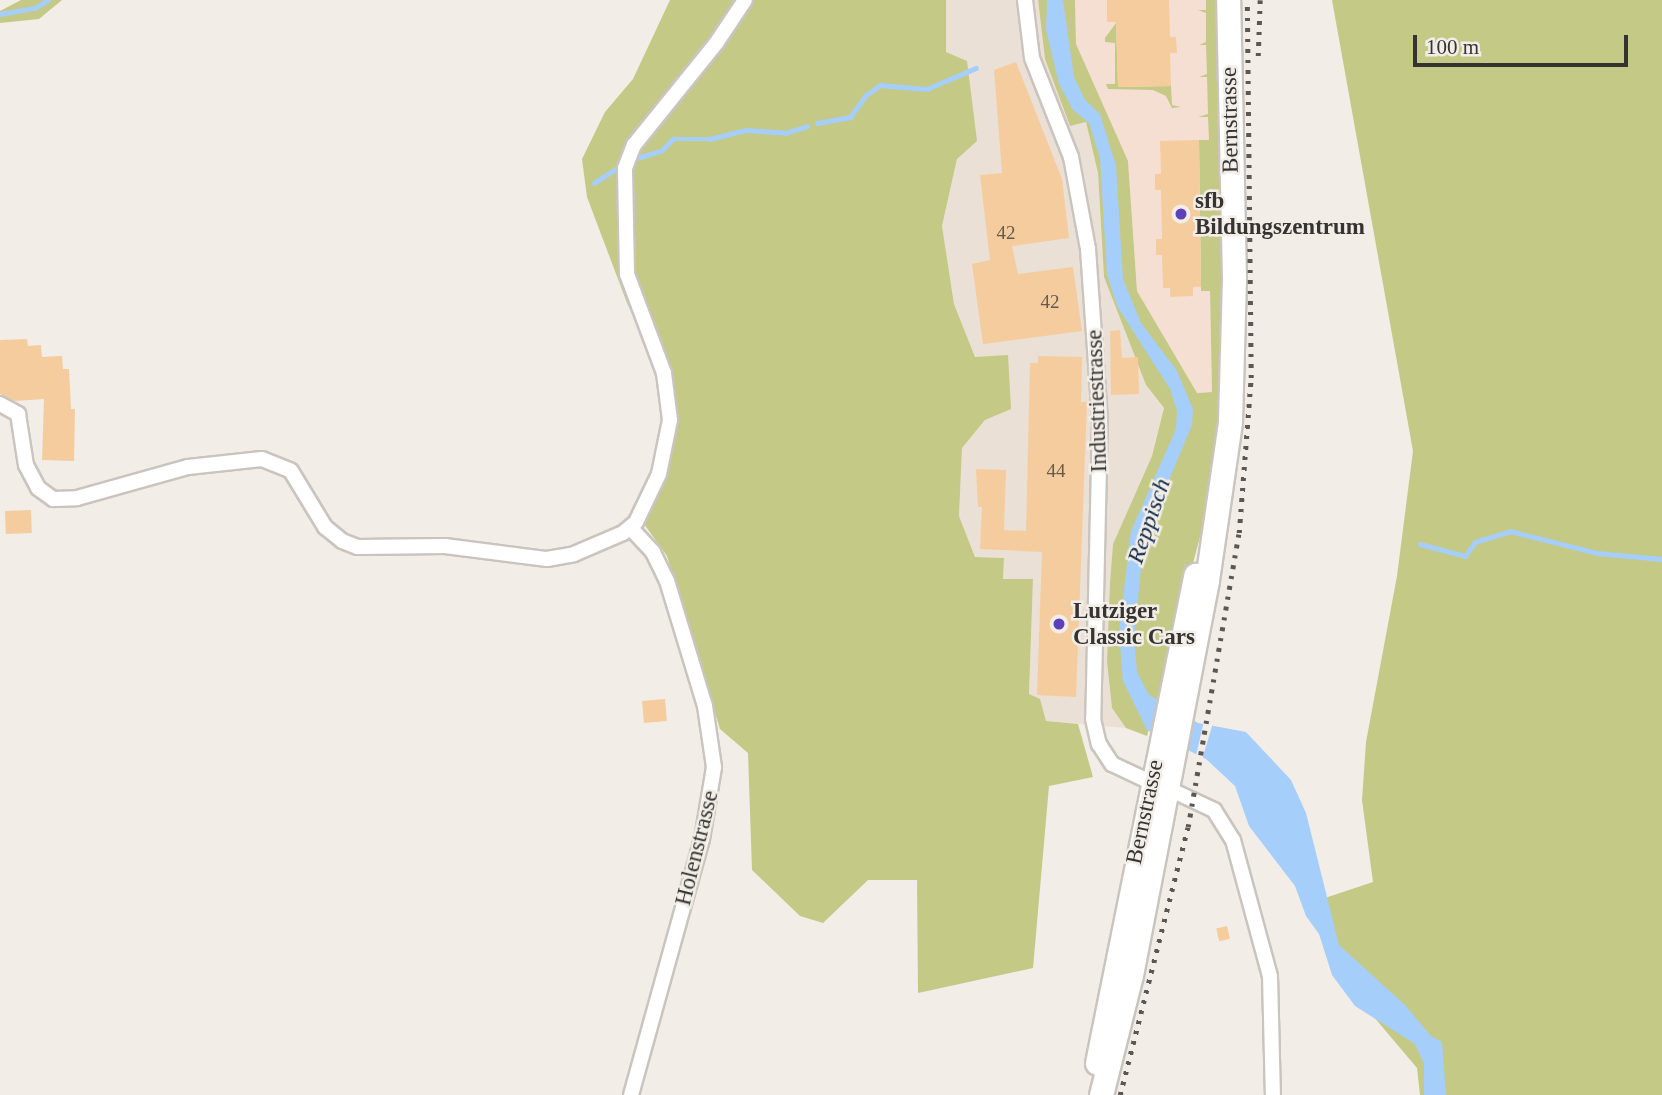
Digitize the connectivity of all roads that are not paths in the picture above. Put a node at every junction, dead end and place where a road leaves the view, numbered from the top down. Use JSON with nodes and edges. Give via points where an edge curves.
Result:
{"nodes":[{"id":1,"x":745,"y":0,"type":"edge"},
{"id":2,"x":1025,"y":0,"type":"edge"},
{"id":3,"x":1228,"y":0,"type":"edge"},
{"id":4,"x":0,"y":404,"type":"edge"},
{"id":5,"x":631,"y":528,"type":"junction"},
{"id":6,"x":1159,"y":785,"type":"junction"},
{"id":7,"x":631,"y":1095,"type":"edge"},
{"id":8,"x":1096,"y":1095,"type":"edge"},
{"id":9,"x":1101,"y":1095,"type":"edge"},
{"id":10,"x":1273,"y":1095,"type":"edge"}],
"edges":[{"from":1,"to":5,"type":"street","via":[[718,42],[643,132],[625,168],[627,274],[664,373],[670,419],[659,474]]},
{"from":2,"to":6,"type":"street","name":"Industriestrasse","via":[[1032,58],[1072,157],[1088,249],[1100,421],[1093,719],[1108,760],[1124,773]]},
{"from":3,"to":6,"type":"main road","name":"Bernstrasse","via":[[1234,368],[1207,580]]},
{"from":4,"to":5,"type":"street","via":[[18,414],[26,465],[38,488],[53,499],[77,498],[188,467],[262,459],[291,471],[325,527],[358,547],[445,546],[547,559],[583,551]]},
{"from":5,"to":7,"type":"street","name":"Holenstrasse","via":[[653,552],[667,581],[705,706],[715,767],[702,839]]},
{"from":6,"to":8,"type":"main road","name":"Bernstrasse","via":[[1104,1018]]},
{"from":6,"to":9,"type":"main road","name":"Bernstrasse","via":[[1131,975]]},
{"from":6,"to":10,"type":"street","name":"Industriestrasse","via":[[1214,810],[1233,840],[1270,976]]}]}
